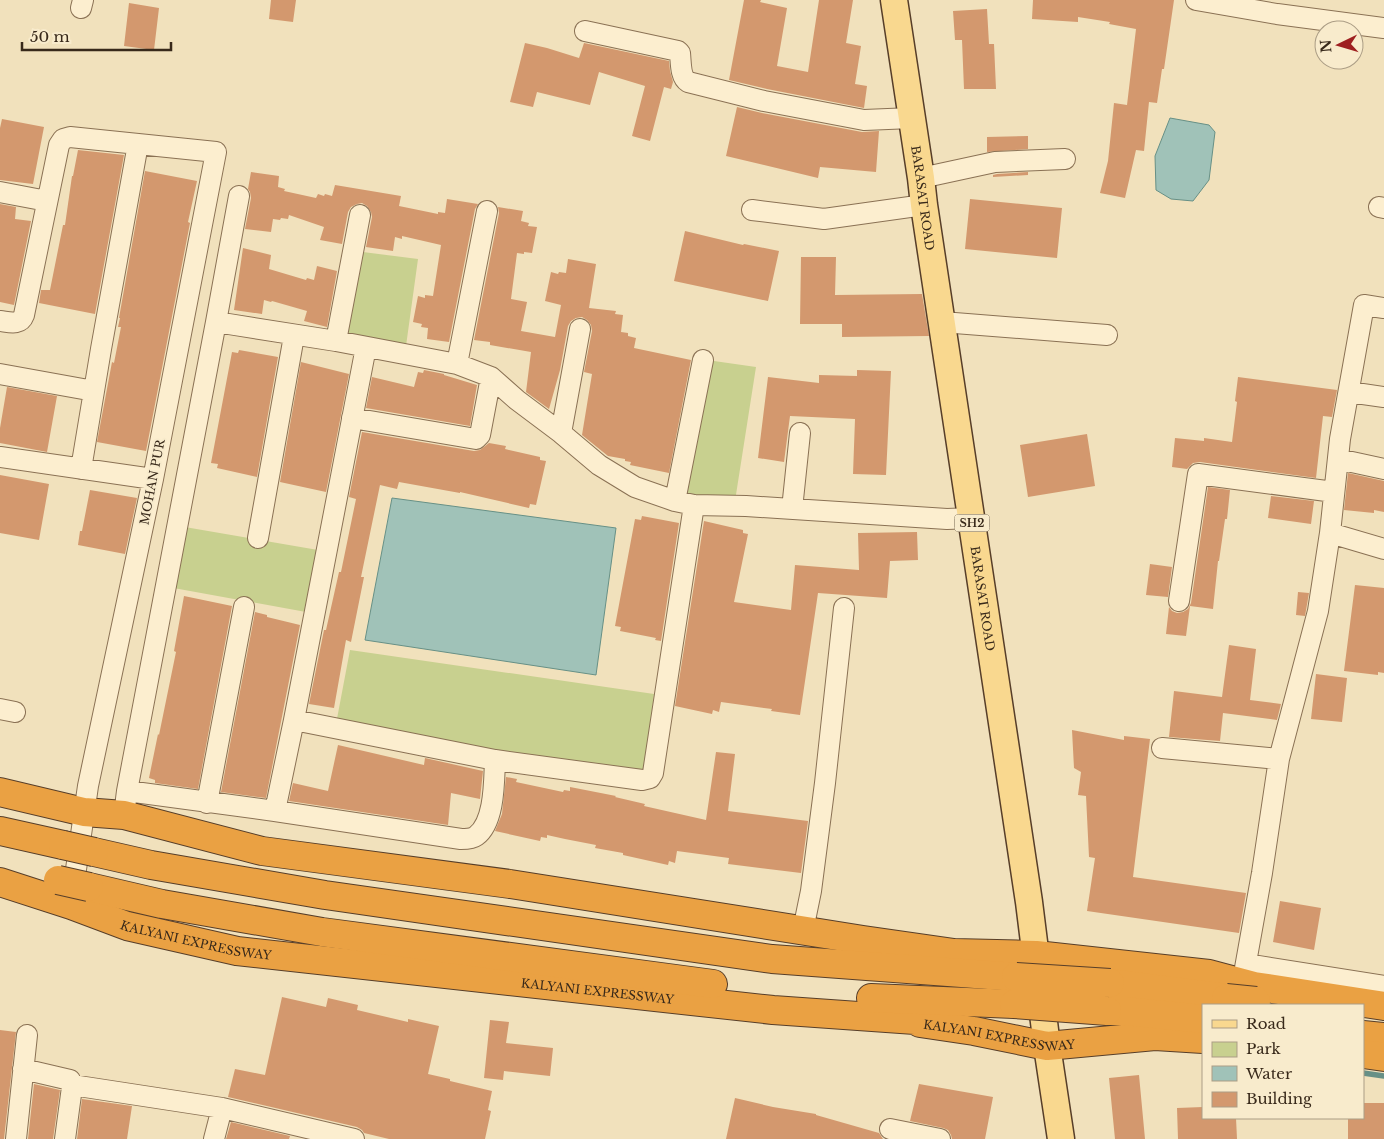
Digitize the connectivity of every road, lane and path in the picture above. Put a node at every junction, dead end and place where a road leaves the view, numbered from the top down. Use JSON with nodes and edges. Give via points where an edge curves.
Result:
{"nodes":[{"id":1,"x":894,"y":0,"type":"edge"},
{"id":2,"x":1196,"y":0,"type":"edge"},
{"id":3,"x":1384,"y":28,"type":"edge"},
{"id":4,"x":585,"y":31,"type":"dead end"},
{"id":5,"x":912,"y":118,"type":"junction"},
{"id":6,"x":138,"y":144,"type":"junction"},
{"id":7,"x":1065,"y":159,"type":"dead end"},
{"id":8,"x":921,"y":178,"type":"junction"},
{"id":9,"x":0,"y":192,"type":"edge"},
{"id":10,"x":239,"y":196,"type":"dead end"},
{"id":11,"x":47,"y":201,"type":"junction"},
{"id":12,"x":924,"y":204,"type":"junction"},
{"id":13,"x":752,"y":210,"type":"dead end"},
{"id":14,"x":487,"y":211,"type":"dead end"},
{"id":15,"x":360,"y":215,"type":"dead end"},
{"id":16,"x":1384,"y":308,"type":"edge"},
{"id":17,"x":0,"y":321,"type":"edge"},
{"id":18,"x":216,"y":322,"type":"junction"},
{"id":19,"x":942,"y":322,"type":"junction"},
{"id":20,"x":580,"y":328,"type":"dead end"},
{"id":21,"x":1107,"y":335,"type":"dead end"},
{"id":22,"x":294,"y":336,"type":"junction"},
{"id":23,"x":336,"y":341,"type":"junction"},
{"id":24,"x":366,"y":347,"type":"junction"},
{"id":25,"x":703,"y":360,"type":"dead end"},
{"id":26,"x":457,"y":364,"type":"junction"},
{"id":27,"x":0,"y":374,"type":"edge"},
{"id":28,"x":491,"y":377,"type":"junction"},
{"id":29,"x":94,"y":391,"type":"junction"},
{"id":30,"x":1349,"y":392,"type":"junction"},
{"id":31,"x":1384,"y":397,"type":"edge"},
{"id":32,"x":352,"y":418,"type":"junction"},
{"id":33,"x":562,"y":433,"type":"junction"},
{"id":34,"x":800,"y":433,"type":"dead end"},
{"id":35,"x":0,"y":458,"type":"edge"},
{"id":36,"x":1338,"y":459,"type":"junction"},
{"id":37,"x":1384,"y":468,"type":"edge"},
{"id":38,"x":81,"y":469,"type":"junction"},
{"id":39,"x":153,"y":479,"type":"junction"},
{"id":40,"x":1334,"y":492,"type":"junction"},
{"id":41,"x":684,"y":503,"type":"junction"},
{"id":42,"x":792,"y":509,"type":"junction"},
{"id":43,"x":972,"y":518,"type":"junction"},
{"id":44,"x":1330,"y":533,"type":"junction"},
{"id":45,"x":258,"y":538,"type":"dead end"},
{"id":46,"x":1384,"y":549,"type":"edge"},
{"id":47,"x":1179,"y":601,"type":"dead end"},
{"id":48,"x":244,"y":607,"type":"dead end"},
{"id":49,"x":844,"y":608,"type":"dead end"},
{"id":50,"x":294,"y":720,"type":"junction"},
{"id":51,"x":1162,"y":748,"type":"dead end"},
{"id":52,"x":1279,"y":759,"type":"junction"},
{"id":53,"x":496,"y":760,"type":"junction"},
{"id":54,"x":0,"y":792,"type":"edge"},
{"id":55,"x":126,"y":803,"type":"junction"},
{"id":56,"x":207,"y":803,"type":"junction"},
{"id":57,"x":275,"y":811,"type":"junction"},
{"id":58,"x":84,"y":812,"type":"junction"},
{"id":59,"x":0,"y":831,"type":"edge"},
{"id":60,"x":0,"y":866,"type":"edge"},
{"id":61,"x":0,"y":882,"type":"edge"},
{"id":62,"x":80,"y":896,"type":"junction"},
{"id":63,"x":803,"y":930,"type":"junction"},
{"id":64,"x":1036,"y":955,"type":"junction"},
{"id":65,"x":1384,"y":986,"type":"edge"},
{"id":66,"x":1242,"y":990,"type":"edge"},
{"id":67,"x":1284,"y":1004,"type":"edge"},
{"id":68,"x":1384,"y":1006,"type":"edge"},
{"id":69,"x":1364,"y":1014,"type":"edge"},
{"id":70,"x":1384,"y":1017,"type":"edge"},
{"id":71,"x":1202,"y":1019,"type":"edge"},
{"id":72,"x":27,"y":1035,"type":"dead end"},
{"id":73,"x":1364,"y":1035,"type":"edge"},
{"id":74,"x":1384,"y":1037,"type":"edge"},
{"id":75,"x":1202,"y":1039,"type":"edge"},
{"id":76,"x":1047,"y":1046,"type":"junction"},
{"id":77,"x":1364,"y":1054,"type":"edge"},
{"id":78,"x":1384,"y":1057,"type":"edge"},
{"id":79,"x":23,"y":1069,"type":"junction"},
{"id":80,"x":72,"y":1085,"type":"junction"},
{"id":81,"x":222,"y":1108,"type":"junction"},
{"id":82,"x":890,"y":1129,"type":"dead end"},
{"id":83,"x":296,"y":1132,"type":"edge"},
{"id":84,"x":16,"y":1139,"type":"edge"},
{"id":85,"x":65,"y":1139,"type":"edge"},
{"id":86,"x":214,"y":1139,"type":"edge"},
{"id":87,"x":354,"y":1139,"type":"edge"},
{"id":88,"x":940,"y":1139,"type":"edge"},
{"id":89,"x":1062,"y":1139,"type":"edge"}],
"edges":[{"from":1,"to":5,"type":"main road","name":"BARASAT ROAD","number":"SH2"},
{"from":2,"to":3,"type":"street"},
{"from":4,"to":5,"type":"street","via":[[678,51],[685,80],[764,102],[864,120]]},
{"from":5,"to":8,"type":"main road","name":"BARASAT ROAD","number":"SH2"},
{"from":6,"to":11,"type":"street","via":[[70,136],[63,139],[58,145]]},
{"from":6,"to":29,"type":"street"},
{"from":6,"to":39,"type":"street","name":"MOHAN PUR","via":[[216,152]]},
{"from":7,"to":8,"type":"street","via":[[996,162]]},
{"from":8,"to":12,"type":"main road","name":"BARASAT ROAD","number":"SH2"},
{"from":9,"to":11,"type":"street"},
{"from":10,"to":18,"type":"street"},
{"from":11,"to":17,"type":"street","via":[[22,320],[13,323]]},
{"from":12,"to":13,"type":"street","via":[[824,218]]},
{"from":12,"to":19,"type":"main road","name":"BARASAT ROAD","number":"SH2"},
{"from":14,"to":26,"type":"street"},
{"from":15,"to":23,"type":"street"},
{"from":16,"to":30,"type":"street","via":[[1364,306]]},
{"from":18,"to":22,"type":"street"},
{"from":18,"to":55,"type":"street"},
{"from":19,"to":21,"type":"street"},
{"from":19,"to":43,"type":"main road","name":"BARASAT ROAD","number":"SH2"},
{"from":20,"to":33,"type":"street"},
{"from":22,"to":23,"type":"street"},
{"from":22,"to":45,"type":"street"},
{"from":23,"to":24,"type":"street"},
{"from":24,"to":26,"type":"street"},
{"from":24,"to":32,"type":"street"},
{"from":25,"to":41,"type":"street"},
{"from":26,"to":28,"type":"street"},
{"from":27,"to":29,"type":"street"},
{"from":28,"to":32,"type":"street","via":[[480,435],[476,439]]},
{"from":28,"to":33,"type":"street"},
{"from":29,"to":38,"type":"street"},
{"from":30,"to":31,"type":"street"},
{"from":30,"to":36,"type":"street"},
{"from":32,"to":50,"type":"street"},
{"from":33,"to":41,"type":"street","via":[[599,465],[635,487]]},
{"from":34,"to":42,"type":"street"},
{"from":35,"to":38,"type":"street"},
{"from":36,"to":37,"type":"street"},
{"from":36,"to":40,"type":"street"},
{"from":38,"to":39,"type":"street"},
{"from":39,"to":58,"type":"street","name":"MOHAN PUR"},
{"from":40,"to":44,"type":"street"},
{"from":40,"to":47,"type":"street","via":[[1198,474]]},
{"from":41,"to":42,"type":"street"},
{"from":41,"to":53,"type":"street","via":[[650,778],[642,780]]},
{"from":42,"to":43,"type":"street"},
{"from":43,"to":64,"type":"main road","name":"BARASAT ROAD","number":"SH2"},
{"from":44,"to":46,"type":"street"},
{"from":44,"to":52,"type":"street","via":[[1318,611]]},
{"from":48,"to":56,"type":"street"},
{"from":49,"to":63,"type":"street","via":[[825,783]]},
{"from":50,"to":53,"type":"street"},
{"from":50,"to":57,"type":"street"},
{"from":51,"to":52,"type":"street"},
{"from":52,"to":66,"type":"street"},
{"from":53,"to":57,"type":"street","via":[[489,817],[477,835],[469,839]]},
{"from":54,"to":58,"type":"highway"},
{"from":55,"to":56,"type":"street"},
{"from":55,"to":58,"type":"highway"},
{"from":55,"to":63,"type":"highway","via":[[262,851],[510,884]]},
{"from":56,"to":57,"type":"street"},
{"from":58,"to":62,"type":"street","name":"MOHAN PUR"},
{"from":59,"to":66,"type":"highway","bridge":true,"via":[[150,865],[325,895],[772,959]]},
{"from":60,"to":62,"type":"highway","bridge":true,"via":[[58,880]]},
{"from":61,"to":62,"type":"highway","name":"KALYANI EXPRESSWAY"},
{"from":62,"to":71,"type":"highway","bridge":true,"via":[[162,904],[322,932],[803,995],[1014,1004]]},
{"from":62,"to":76,"type":"highway","name":"KALYANI EXPRESSWAY","via":[[126,926],[236,951],[773,1010],[914,1020]]},
{"from":63,"to":64,"type":"highway","via":[[954,953]]},
{"from":64,"to":66,"type":"highway","via":[[1209,974]]},
{"from":64,"to":76,"type":"main road","name":"BARASAT ROAD","number":"SH2"},
{"from":65,"to":66,"type":"street"},
{"from":66,"to":67,"type":"highway"},
{"from":66,"to":68,"type":"highway","via":[[1254,986]]},
{"from":69,"to":70,"type":"highway"},
{"from":72,"to":79,"type":"street"},
{"from":73,"to":74,"type":"highway"},
{"from":75,"to":76,"type":"highway","name":"KALYANI EXPRESSWAY","via":[[1155,1036]]},
{"from":76,"to":89,"type":"main road","name":"BARASAT ROAD","number":"SH2"},
{"from":77,"to":78,"type":"highway"},
{"from":79,"to":80,"type":"street","via":[[68,1078]]},
{"from":79,"to":84,"type":"street"},
{"from":80,"to":81,"type":"street"},
{"from":80,"to":85,"type":"street"},
{"from":81,"to":83,"type":"street"},
{"from":81,"to":86,"type":"street"},
{"from":82,"to":88,"type":"street"},
{"from":83,"to":87,"type":"street"}]}
